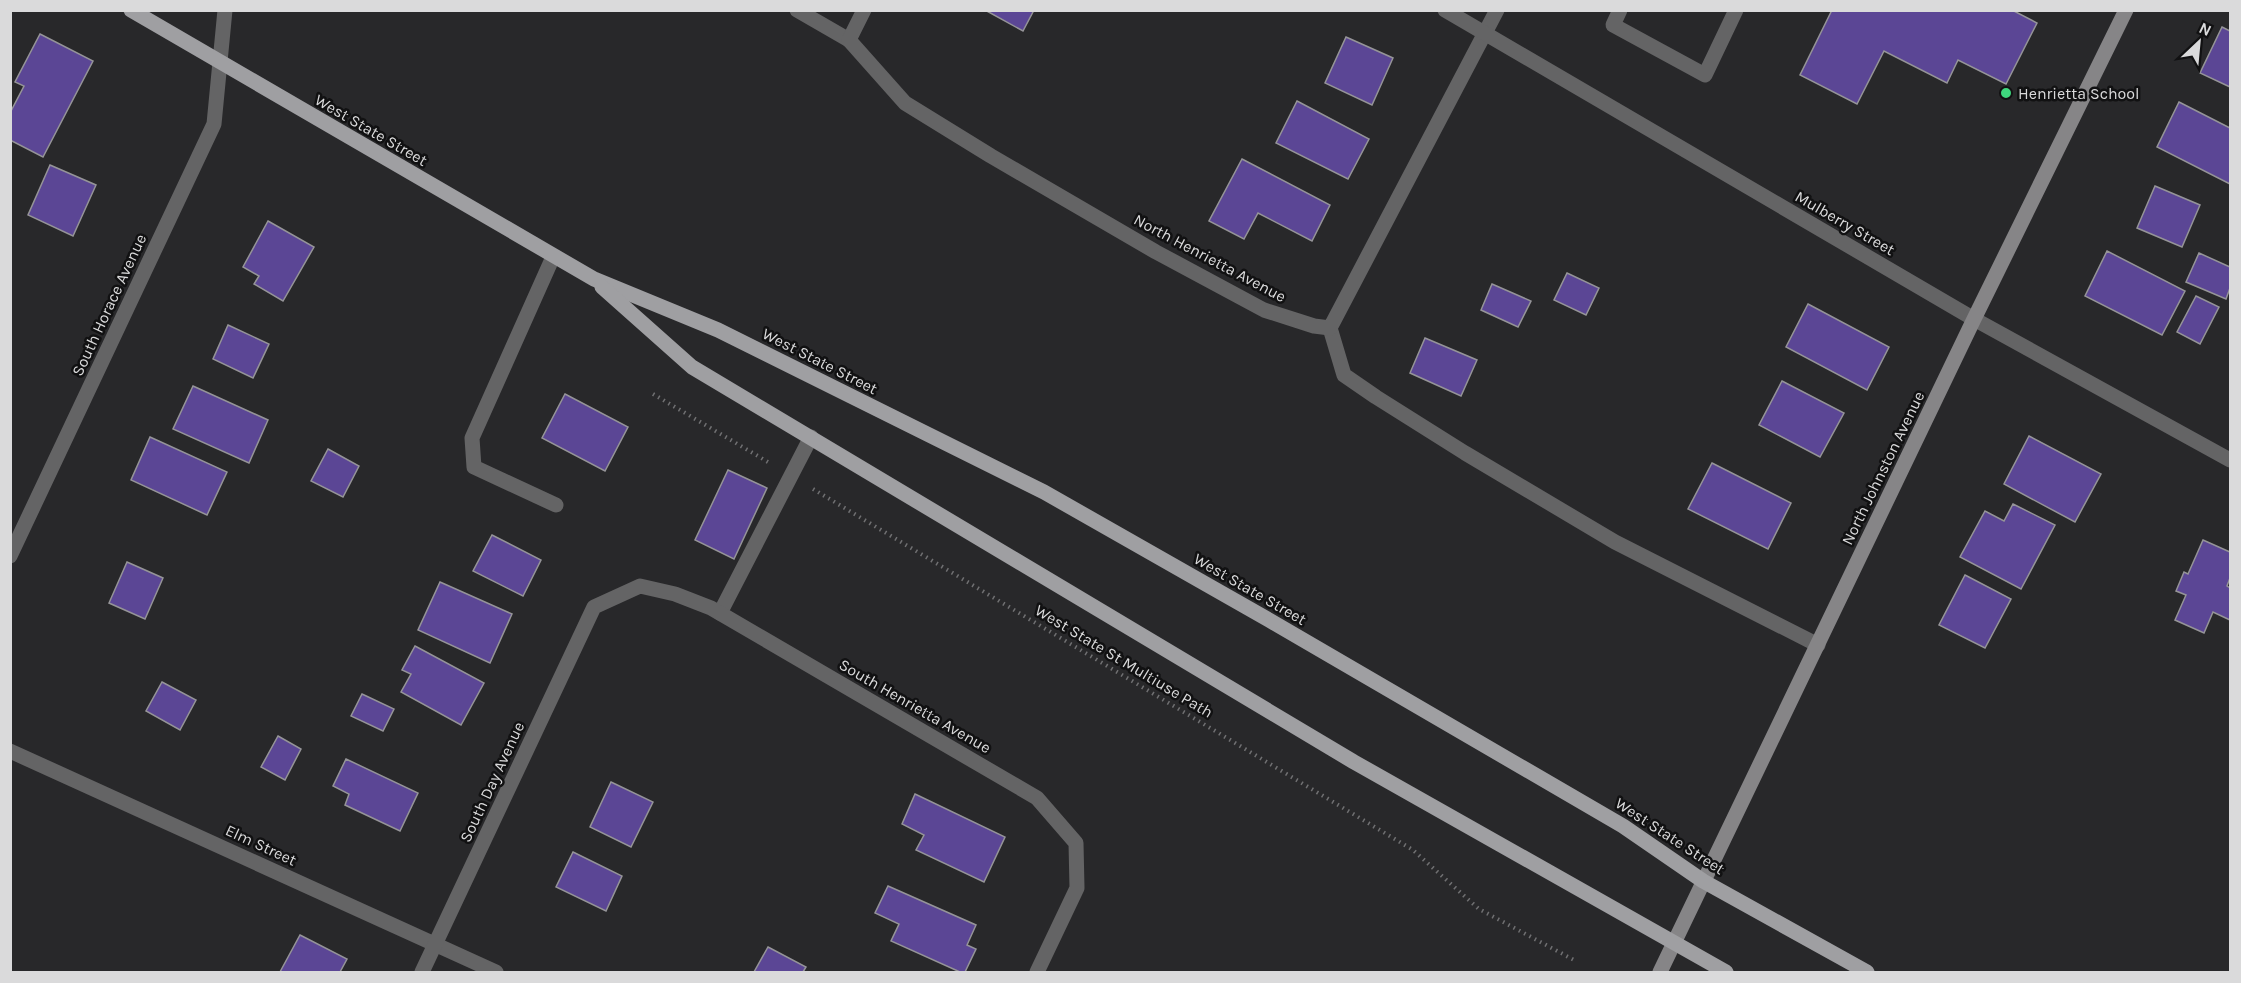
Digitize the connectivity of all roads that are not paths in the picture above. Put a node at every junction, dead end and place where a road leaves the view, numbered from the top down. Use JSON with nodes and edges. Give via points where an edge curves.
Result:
{"nodes":[{"id":1,"x":131,"y":10,"type":"edge"},
{"id":2,"x":225,"y":10,"type":"edge"},
{"id":3,"x":797,"y":10,"type":"edge"},
{"id":4,"x":864,"y":10,"type":"edge"},
{"id":5,"x":1445,"y":10,"type":"edge"},
{"id":6,"x":1497,"y":10,"type":"edge"},
{"id":7,"x":1620,"y":10,"type":"edge"},
{"id":8,"x":1736,"y":10,"type":"edge"},
{"id":9,"x":2126,"y":10,"type":"edge"},
{"id":10,"x":1485,"y":33,"type":"junction"},
{"id":11,"x":849,"y":40,"type":"junction"},
{"id":12,"x":221,"y":64,"type":"junction"},
{"id":13,"x":553,"y":257,"type":"junction"},
{"id":14,"x":594,"y":279,"type":"junction"},
{"id":15,"x":1974,"y":319,"type":"junction"},
{"id":16,"x":1330,"y":328,"type":"junction"},
{"id":17,"x":811,"y":437,"type":"junction"},
{"id":18,"x":2230,"y":460,"type":"edge"},
{"id":19,"x":556,"y":505,"type":"dead end"},
{"id":20,"x":10,"y":556,"type":"edge"},
{"id":21,"x":594,"y":607,"type":"joint"},
{"id":22,"x":720,"y":613,"type":"junction"},
{"id":23,"x":1818,"y":645,"type":"junction"},
{"id":24,"x":10,"y":751,"type":"edge"},
{"id":25,"x":1703,"y":881,"type":"junction"},
{"id":26,"x":1675,"y":943,"type":"junction"},
{"id":27,"x":436,"y":945,"type":"junction"},
{"id":28,"x":422,"y":972,"type":"edge"},
{"id":29,"x":496,"y":972,"type":"edge"},
{"id":30,"x":1037,"y":972,"type":"edge"},
{"id":31,"x":1660,"y":972,"type":"edge"},
{"id":32,"x":1726,"y":972,"type":"edge"},
{"id":33,"x":1867,"y":972,"type":"edge"}],
"edges":[{"from":1,"to":12,"type":"main road","name":"West State Street"},
{"from":2,"to":12,"type":"street","name":"South Horace Avenue"},
{"from":3,"to":11,"type":"street","name":"North Henrietta Avenue"},
{"from":4,"to":11,"type":"street"},
{"from":5,"to":10,"type":"street","name":"Mulberry Street"},
{"from":6,"to":10,"type":"street"},
{"from":7,"to":8,"type":"street","via":[[1614,25],[1705,75]]},
{"from":9,"to":15,"type":"street","name":"North Johnston Avenue"},
{"from":10,"to":15,"type":"street","name":"Mulberry Street"},
{"from":10,"to":16,"type":"street"},
{"from":11,"to":16,"type":"street","name":"North Henrietta Avenue","via":[[905,104],[991,156],[1264,310],[1314,327]]},
{"from":12,"to":13,"type":"main road","name":"West State Street"},
{"from":12,"to":20,"type":"street","name":"South Horace Avenue","via":[[214,124]]},
{"from":13,"to":14,"type":"main road","name":"West State Street"},
{"from":13,"to":19,"type":"street","via":[[472,438],[474,467]]},
{"from":14,"to":17,"type":"main road","name":"West State Street","via":[[692,367]]},
{"from":14,"to":25,"type":"main road","name":"West State Street","via":[[718,330],[1044,492],[1623,826]]},
{"from":15,"to":18,"type":"street","name":"Mulberry Street"},
{"from":15,"to":23,"type":"street","name":"North Johnston Avenue"},
{"from":16,"to":23,"type":"street","via":[[1344,375],[1376,397],[1615,542]]},
{"from":17,"to":22,"type":"street"},
{"from":17,"to":26,"type":"main road","name":"West State Street","via":[[1364,768]]},
{"from":21,"to":22,"type":"street","name":"South Henrietta Avenue","via":[[640,586],[675,594]]},
{"from":21,"to":27,"type":"street","name":"South Day Avenue"},
{"from":22,"to":30,"type":"street","name":"South Henrietta Avenue","via":[[1037,798],[1076,843],[1077,888]]},
{"from":23,"to":25,"type":"street","name":"North Johnston Avenue"},
{"from":24,"to":27,"type":"street","name":"Elm Street"},
{"from":25,"to":26,"type":"street","name":"North Johnston Avenue"},
{"from":25,"to":33,"type":"main road","name":"West State Street"},
{"from":26,"to":31,"type":"street","name":"North Johnston Avenue"},
{"from":26,"to":32,"type":"main road","name":"West State Street"},
{"from":27,"to":28,"type":"street","name":"South Day Avenue"},
{"from":27,"to":29,"type":"street","name":"Elm Street"}]}
